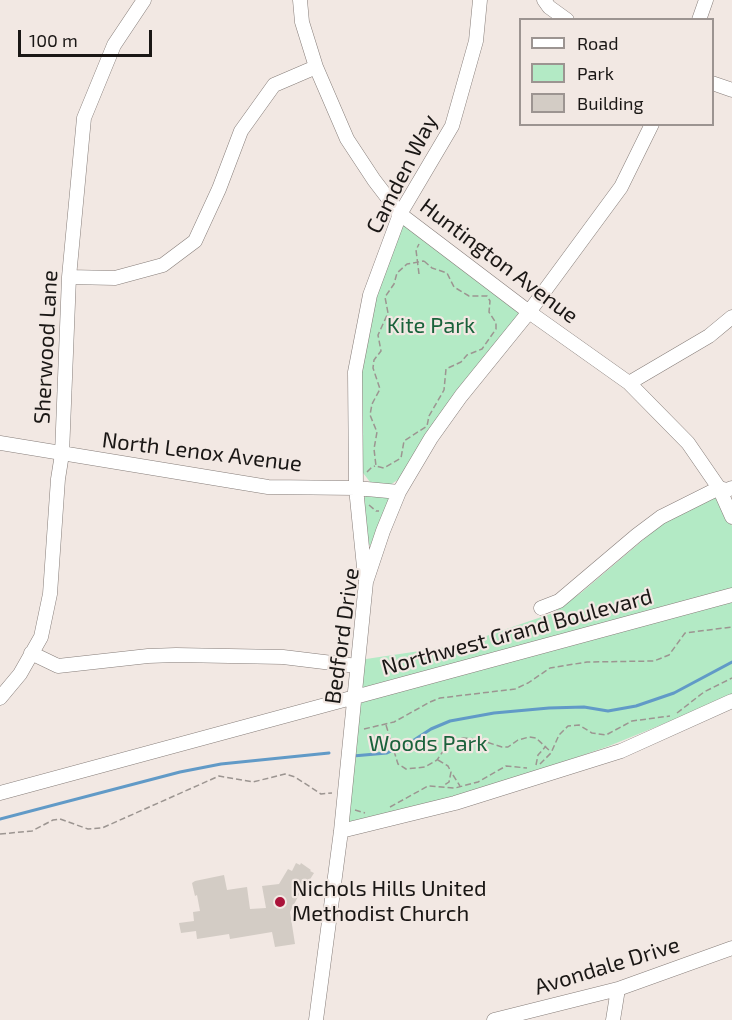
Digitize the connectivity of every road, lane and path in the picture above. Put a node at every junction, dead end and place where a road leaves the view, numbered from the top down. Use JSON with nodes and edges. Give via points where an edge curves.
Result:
{"nodes":[{"id":1,"x":144,"y":0,"type":"edge"},
{"id":2,"x":300,"y":0,"type":"edge"},
{"id":3,"x":480,"y":0,"type":"edge"},
{"id":4,"x":544,"y":0,"type":"edge"},
{"id":5,"x":706,"y":0,"type":"edge"},
{"id":6,"x":564,"y":18,"type":"edge"},
{"id":7,"x":700,"y":18,"type":"edge"},
{"id":8,"x":316,"y":67,"type":"junction"},
{"id":9,"x":714,"y":84,"type":"edge"},
{"id":10,"x":732,"y":90,"type":"edge"},
{"id":11,"x":651,"y":126,"type":"edge"},
{"id":12,"x":400,"y":214,"type":"junction"},
{"id":13,"x":429,"y":236,"type":"junction"},
{"id":14,"x":417,"y":262,"type":"junction"},
{"id":15,"x":419,"y":274,"type":"dead end"},
{"id":16,"x":69,"y":277,"type":"junction"},
{"id":17,"x":529,"y":312,"type":"junction"},
{"id":18,"x":732,"y":317,"type":"edge"},
{"id":19,"x":629,"y":383,"type":"junction"},
{"id":20,"x":0,"y":443,"type":"edge"},
{"id":21,"x":62,"y":454,"type":"junction"},
{"id":22,"x":725,"y":488,"type":"edge"},
{"id":23,"x":356,"y":490,"type":"junction"},
{"id":24,"x":396,"y":498,"type":"junction"},
{"id":25,"x":732,"y":517,"type":"edge"},
{"id":26,"x":366,"y":582,"type":"junction"},
{"id":27,"x":732,"y":595,"type":"edge"},
{"id":28,"x":541,"y":608,"type":"dead end"},
{"id":29,"x":732,"y":627,"type":"edge"},
{"id":30,"x":32,"y":653,"type":"junction"},
{"id":31,"x":357,"y":666,"type":"junction"},
{"id":32,"x":732,"y":678,"type":"edge"},
{"id":33,"x":0,"y":698,"type":"edge"},
{"id":34,"x":353,"y":699,"type":"junction"},
{"id":35,"x":732,"y":701,"type":"edge"},
{"id":36,"x":386,"y":724,"type":"junction"},
{"id":37,"x":351,"y":729,"type":"junction"},
{"id":38,"x":546,"y":746,"type":"junction"},
{"id":39,"x":552,"y":752,"type":"junction"},
{"id":40,"x":437,"y":760,"type":"junction"},
{"id":41,"x":536,"y":766,"type":"junction"},
{"id":42,"x":451,"y":772,"type":"junction"},
{"id":43,"x":442,"y":787,"type":"junction"},
{"id":44,"x":461,"y":787,"type":"junction"},
{"id":45,"x":336,"y":790,"type":"dead end"},
{"id":46,"x":0,"y":793,"type":"edge"},
{"id":47,"x":354,"y":809,"type":"dead end"},
{"id":48,"x":383,"y":809,"type":"dead end"},
{"id":49,"x":373,"y":812,"type":"dead end"},
{"id":50,"x":340,"y":831,"type":"junction"},
{"id":51,"x":0,"y":834,"type":"edge"},
{"id":52,"x":732,"y":948,"type":"edge"},
{"id":53,"x":618,"y":989,"type":"junction"},
{"id":54,"x":316,"y":1020,"type":"edge"},
{"id":55,"x":494,"y":1020,"type":"edge"},
{"id":56,"x":613,"y":1020,"type":"edge"}],
"edges":[{"from":1,"to":16,"type":"street","name":"Sherwood Lane","via":[[114,45],[84,118]]},
{"from":2,"to":8,"type":"street","name":"Huntington Avenue","via":[[302,22]]},
{"from":3,"to":12,"type":"street","name":"Camden Way","via":[[476,41],[452,126]]},
{"from":4,"to":6,"type":"street"},
{"from":5,"to":7,"type":"street"},
{"from":8,"to":12,"type":"street","name":"Huntington Avenue","via":[[347,139]]},
{"from":8,"to":16,"type":"street","via":[[274,85],[241,131],[195,241],[163,265],[116,278]]},
{"from":9,"to":10,"type":"street"},
{"from":11,"to":17,"type":"street","name":"Bedford Drive","via":[[621,187]]},
{"from":12,"to":13,"type":"street","name":"Huntington Avenue"},
{"from":12,"to":23,"type":"street","name":"Camden Way","via":[[370,296],[355,372]]},
{"from":13,"to":14,"type":"path","via":[[423,238],[416,250]]},
{"from":13,"to":17,"type":"street","name":"Huntington Avenue"},
{"from":14,"to":14,"type":"path","via":[[424,261],[447,273],[454,287],[469,296],[487,296],[496,329],[482,349],[446,369],[444,390],[427,426],[404,441],[401,458],[384,468],[376,466],[377,432],[370,415],[380,389],[373,368],[381,351],[378,335],[388,314],[386,293],[397,273],[407,264]]},
{"from":14,"to":15,"type":"path"},
{"from":16,"to":21,"type":"street","name":"Sherwood Lane"},
{"from":17,"to":19,"type":"street","name":"Huntington Avenue"},
{"from":17,"to":24,"type":"street","name":"Bedford Drive","via":[[449,412]]},
{"from":18,"to":19,"type":"street","via":[[710,336]]},
{"from":19,"to":22,"type":"street","name":"Huntington Avenue","via":[[688,443]]},
{"from":20,"to":21,"type":"street","name":"North Lenox Avenue"},
{"from":21,"to":23,"type":"street","name":"North Lenox Avenue","via":[[268,487]]},
{"from":21,"to":30,"type":"street","name":"Sherwood Lane","via":[[50,594],[41,637]]},
{"from":22,"to":25,"type":"street","name":"Huntington Avenue"},
{"from":22,"to":28,"type":"street","name":"Northwest Grand Boulevard","via":[[661,517],[560,601]]},
{"from":23,"to":24,"type":"street","name":"North Lenox Avenue"},
{"from":23,"to":24,"type":"path","via":[[376,512]]},
{"from":23,"to":26,"type":"street","name":"Camden Way"},
{"from":24,"to":26,"type":"street","name":"Bedford Drive"},
{"from":26,"to":31,"type":"street","name":"Bedford Drive"},
{"from":27,"to":34,"type":"street","name":"Northwest Grand Boulevard"},
{"from":29,"to":36,"type":"path","via":[[685,633],[669,655],[654,661],[586,662],[550,668],[514,689],[440,698]]},
{"from":30,"to":31,"type":"street","name":"Northwest Grand Boulevard","via":[[58,666],[177,655],[283,657]]},
{"from":30,"to":33,"type":"street","name":"Sherwood Lane"},
{"from":31,"to":34,"type":"street","name":"Bedford Drive"},
{"from":32,"to":39,"type":"path","via":[[671,716],[632,721],[606,735],[579,725],[568,726]]},
{"from":34,"to":37,"type":"street","name":"Bedford Drive"},
{"from":34,"to":46,"type":"street","name":"Northwest Grand Boulevard"},
{"from":35,"to":50,"type":"street","via":[[621,750],[455,803]]},
{"from":36,"to":37,"type":"path"},
{"from":36,"to":40,"type":"path","via":[[401,768],[412,770]]},
{"from":37,"to":50,"type":"street","name":"Bedford Drive"},
{"from":38,"to":39,"type":"path"},
{"from":38,"to":40,"type":"path","via":[[529,737],[508,747],[462,738],[446,747]]},
{"from":38,"to":41,"type":"path","via":[[538,755]]},
{"from":39,"to":41,"type":"path"},
{"from":40,"to":42,"type":"path"},
{"from":41,"to":44,"type":"path","via":[[506,766]]},
{"from":42,"to":43,"type":"path","via":[[449,782]]},
{"from":42,"to":44,"type":"path"},
{"from":43,"to":44,"type":"path"},
{"from":43,"to":48,"type":"path","via":[[428,786]]},
{"from":45,"to":51,"type":"path","via":[[321,794],[285,774],[253,782],[219,776],[102,828],[88,829],[60,819],[32,831]]},
{"from":47,"to":49,"type":"path"},
{"from":50,"to":54,"type":"street","name":"Bedford Drive"},
{"from":52,"to":53,"type":"street","name":"Avondale Drive"},
{"from":53,"to":55,"type":"street","name":"Avondale Drive"},
{"from":53,"to":56,"type":"street"}]}
